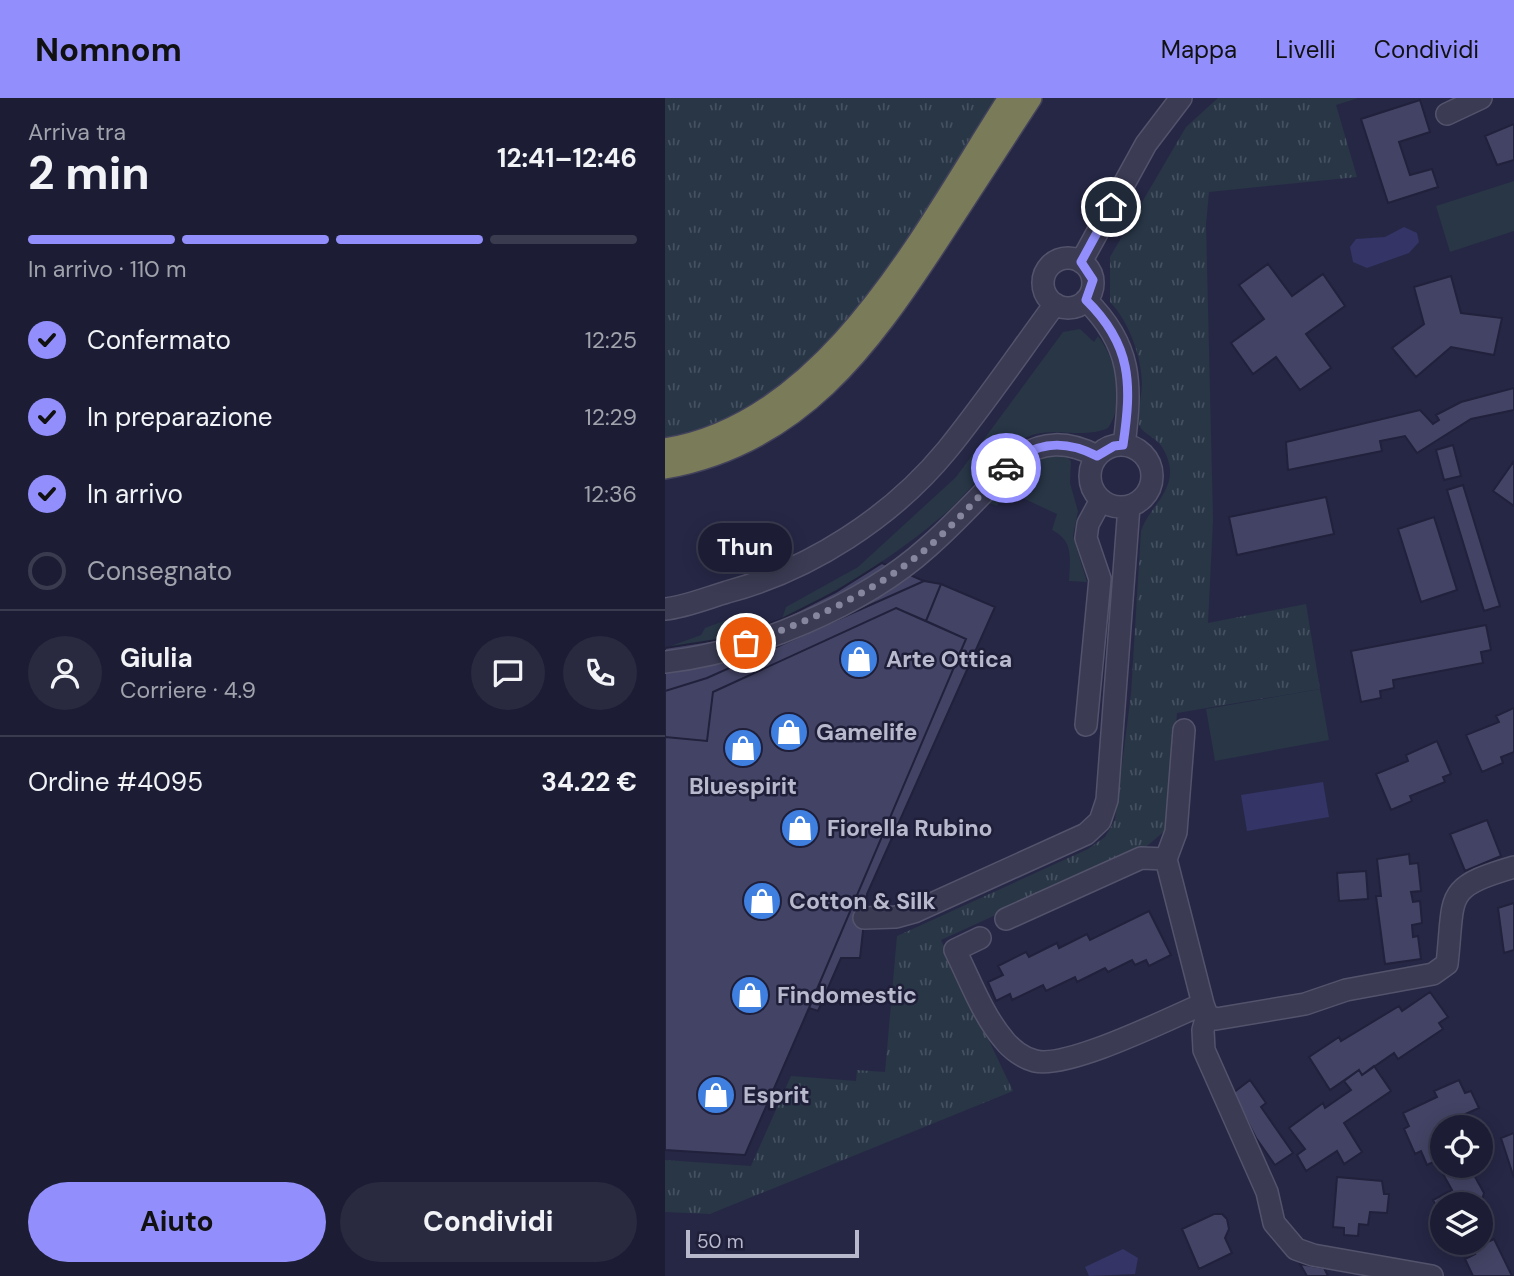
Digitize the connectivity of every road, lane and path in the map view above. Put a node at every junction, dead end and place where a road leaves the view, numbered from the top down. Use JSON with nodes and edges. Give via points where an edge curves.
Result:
{"nodes":[{"id":1,"x":1009,"y":98,"type":"edge"},
{"id":2,"x":1031,"y":98,"type":"edge"},
{"id":3,"x":1181,"y":98,"type":"edge"},
{"id":4,"x":1481,"y":98,"type":"edge"},
{"id":5,"x":1447,"y":114,"type":"dead end"},
{"id":6,"x":1081,"y":262,"type":"junction"},
{"id":7,"x":1086,"y":300,"type":"junction"},
{"id":8,"x":1055,"y":304,"type":"junction"},
{"id":9,"x":1123,"y":445,"type":"junction"},
{"id":10,"x":665,"y":449,"type":"edge"},
{"id":11,"x":1097,"y":456,"type":"junction"},
{"id":12,"x":665,"y":468,"type":"edge"},
{"id":13,"x":1101,"y":500,"type":"junction"},
{"id":14,"x":1129,"y":506,"type":"junction"},
{"id":15,"x":665,"y":609,"type":"edge"},
{"id":16,"x":665,"y":662,"type":"edge"},
{"id":17,"x":1086,"y":725,"type":"dead end"},
{"id":18,"x":1184,"y":730,"type":"dead end"},
{"id":19,"x":1166,"y":859,"type":"junction"},
{"id":20,"x":1514,"y":867,"type":"edge"},
{"id":21,"x":864,"y":918,"type":"dead end"},
{"id":22,"x":1006,"y":919,"type":"dead end"},
{"id":23,"x":980,"y":938,"type":"dead end"},
{"id":24,"x":1205,"y":1010,"type":"junction"},
{"id":25,"x":1432,"y":1276,"type":"edge"}],
"edges":[{"from":1,"to":10,"type":"highway","via":[[873,304],[825,361],[753,419],[708,440]]},
{"from":2,"to":12,"type":"highway","via":[[885,319],[838,374],[762,435],[717,456]]},
{"from":3,"to":6,"type":"street","via":[[1146,144]]},
{"from":4,"to":5,"type":"street"},
{"from":6,"to":7,"type":"street","via":[[1093,280]]},
{"from":6,"to":8,"type":"street","via":[[1062,259],[1046,271],[1044,290]]},
{"from":7,"to":8,"type":"street","via":[[1071,308]]},
{"from":7,"to":9,"type":"street","via":[[1114,331],[1126,367],[1128,415]]},
{"from":8,"to":15,"type":"street","via":[[947,450],[893,504],[841,542],[780,574]]},
{"from":9,"to":11,"type":"street"},
{"from":9,"to":14,"type":"street","via":[[1142,452],[1152,468],[1150,488]]},
{"from":11,"to":13,"type":"street","via":[[1090,474]]},
{"from":11,"to":16,"type":"street","via":[[1059,444],[1028,450],[928,547],[888,577],[785,630]]},
{"from":13,"to":14,"type":"street"},
{"from":13,"to":17,"type":"street","via":[[1086,538],[1100,579]]},
{"from":14,"to":21,"type":"street","via":[[1107,800],[1100,821],[1086,834],[913,912]]},
{"from":18,"to":19,"type":"street","via":[[1176,832]]},
{"from":19,"to":22,"type":"street","via":[[1141,858]]},
{"from":19,"to":24,"type":"street"},
{"from":20,"to":24,"type":"street","via":[[1460,888],[1454,901],[1447,964],[1433,974],[1346,990],[1281,1009],[1216,1019]]},
{"from":23,"to":24,"type":"street","via":[[955,950],[1005,1042],[1035,1061],[1069,1059]]},
{"from":24,"to":25,"type":"street","via":[[1204,1049],[1267,1192],[1274,1223],[1296,1249]]}]}
